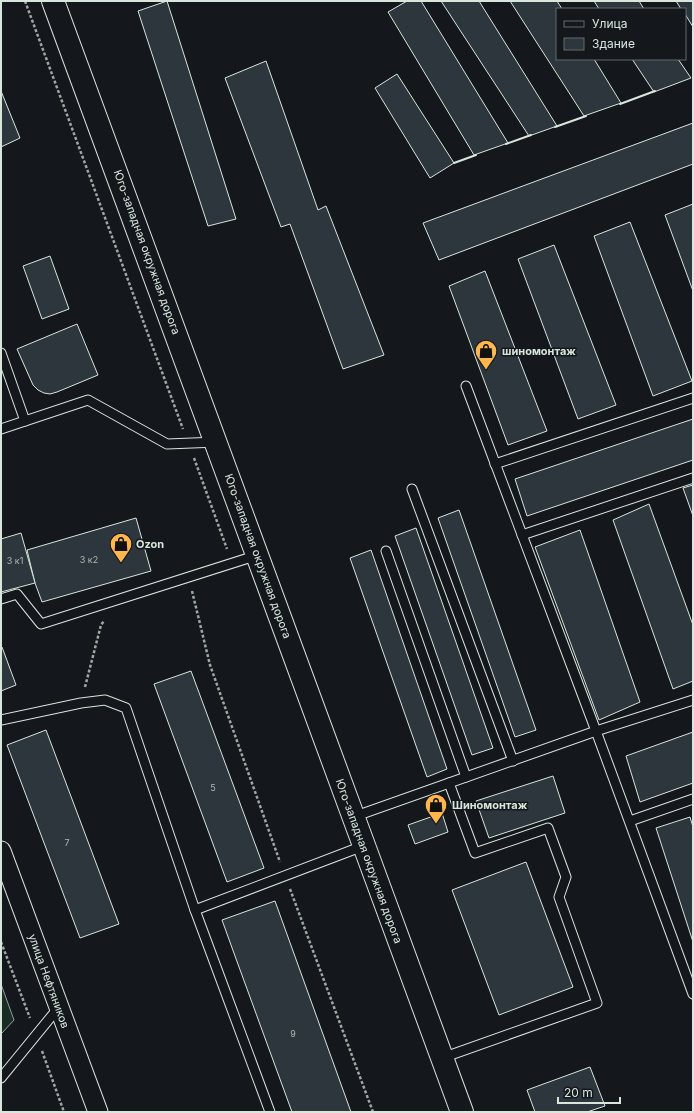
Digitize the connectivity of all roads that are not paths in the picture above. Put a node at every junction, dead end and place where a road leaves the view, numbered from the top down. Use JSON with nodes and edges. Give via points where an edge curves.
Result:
{"nodes":[{"id":1,"x":53,"y":1,"type":"edge"},
{"id":2,"x":1,"y":353,"type":"edge"},
{"id":3,"x":466,"y":386,"type":"dead end"},
{"id":4,"x":693,"y":398,"type":"edge"},
{"id":5,"x":25,"y":421,"type":"junction"},
{"id":6,"x":1,"y":429,"type":"edge"},
{"id":7,"x":217,"y":442,"type":"junction"},
{"id":8,"x":495,"y":464,"type":"junction"},
{"id":9,"x":693,"y":478,"type":"edge"},
{"id":10,"x":412,"y":489,"type":"dead end"},
{"id":11,"x":522,"y":535,"type":"junction"},
{"id":12,"x":386,"y":552,"type":"dead end"},
{"id":13,"x":258,"y":554,"type":"junction"},
{"id":14,"x":1,"y":599,"type":"edge"},
{"id":15,"x":693,"y":700,"type":"edge"},
{"id":16,"x":1,"y":720,"type":"edge"},
{"id":17,"x":596,"y":731,"type":"junction"},
{"id":18,"x":513,"y":761,"type":"junction"},
{"id":19,"x":466,"y":777,"type":"junction"},
{"id":20,"x":449,"y":783,"type":"junction"},
{"id":21,"x":693,"y":799,"type":"edge"},
{"id":22,"x":353,"y":817,"type":"junction"},
{"id":23,"x":630,"y":821,"type":"junction"},
{"id":24,"x":363,"y":846,"type":"junction"},
{"id":25,"x":1,"y":851,"type":"edge"},
{"id":26,"x":195,"y":910,"type":"junction"},
{"id":27,"x":693,"y":994,"type":"edge"},
{"id":28,"x":59,"y":1007,"type":"junction"},
{"id":29,"x":442,"y":1058,"type":"junction"},
{"id":30,"x":1,"y":1078,"type":"edge"},
{"id":31,"x":98,"y":1112,"type":"edge"},
{"id":32,"x":270,"y":1112,"type":"edge"},
{"id":33,"x":462,"y":1112,"type":"edge"}],
"edges":[{"from":1,"to":7,"type":"highway","name":"Юго-западная окружная дорога"},
{"from":2,"to":5,"type":"lane"},
{"from":3,"to":8,"type":"lane"},
{"from":4,"to":8,"type":"lane"},
{"from":5,"to":6,"type":"lane"},
{"from":5,"to":7,"type":"lane","via":[[88,400],[167,444]]},
{"from":7,"to":13,"type":"highway","name":"Юго-западная окружная дорога"},
{"from":8,"to":11,"type":"lane"},
{"from":9,"to":11,"type":"lane"},
{"from":10,"to":18,"type":"lane"},
{"from":11,"to":17,"type":"lane"},
{"from":12,"to":19,"type":"lane"},
{"from":13,"to":14,"type":"lane","via":[[41,624],[17,594]]},
{"from":13,"to":22,"type":"highway","name":"Юго-западная окружная дорога"},
{"from":15,"to":17,"type":"lane"},
{"from":16,"to":26,"type":"lane","via":[[105,700],[126,708]]},
{"from":17,"to":18,"type":"lane"},
{"from":17,"to":23,"type":"lane"},
{"from":18,"to":19,"type":"lane"},
{"from":19,"to":20,"type":"lane"},
{"from":20,"to":22,"type":"lane"},
{"from":20,"to":29,"type":"lane","via":[[475,853],[548,828],[566,877],[559,897],[597,1003]]},
{"from":21,"to":23,"type":"lane"},
{"from":22,"to":24,"type":"highway","name":"Юго-западная окружная дорога"},
{"from":23,"to":27,"type":"lane"},
{"from":24,"to":26,"type":"lane"},
{"from":24,"to":29,"type":"highway","name":"Юго-западная окружная дорога"},
{"from":25,"to":28,"type":"street","name":"улица Нефтяников"},
{"from":26,"to":32,"type":"lane"},
{"from":28,"to":30,"type":"lane"},
{"from":28,"to":31,"type":"street","name":"улица Нефтяников"},
{"from":29,"to":33,"type":"highway","name":"Юго-западная окружная дорога"}]}
